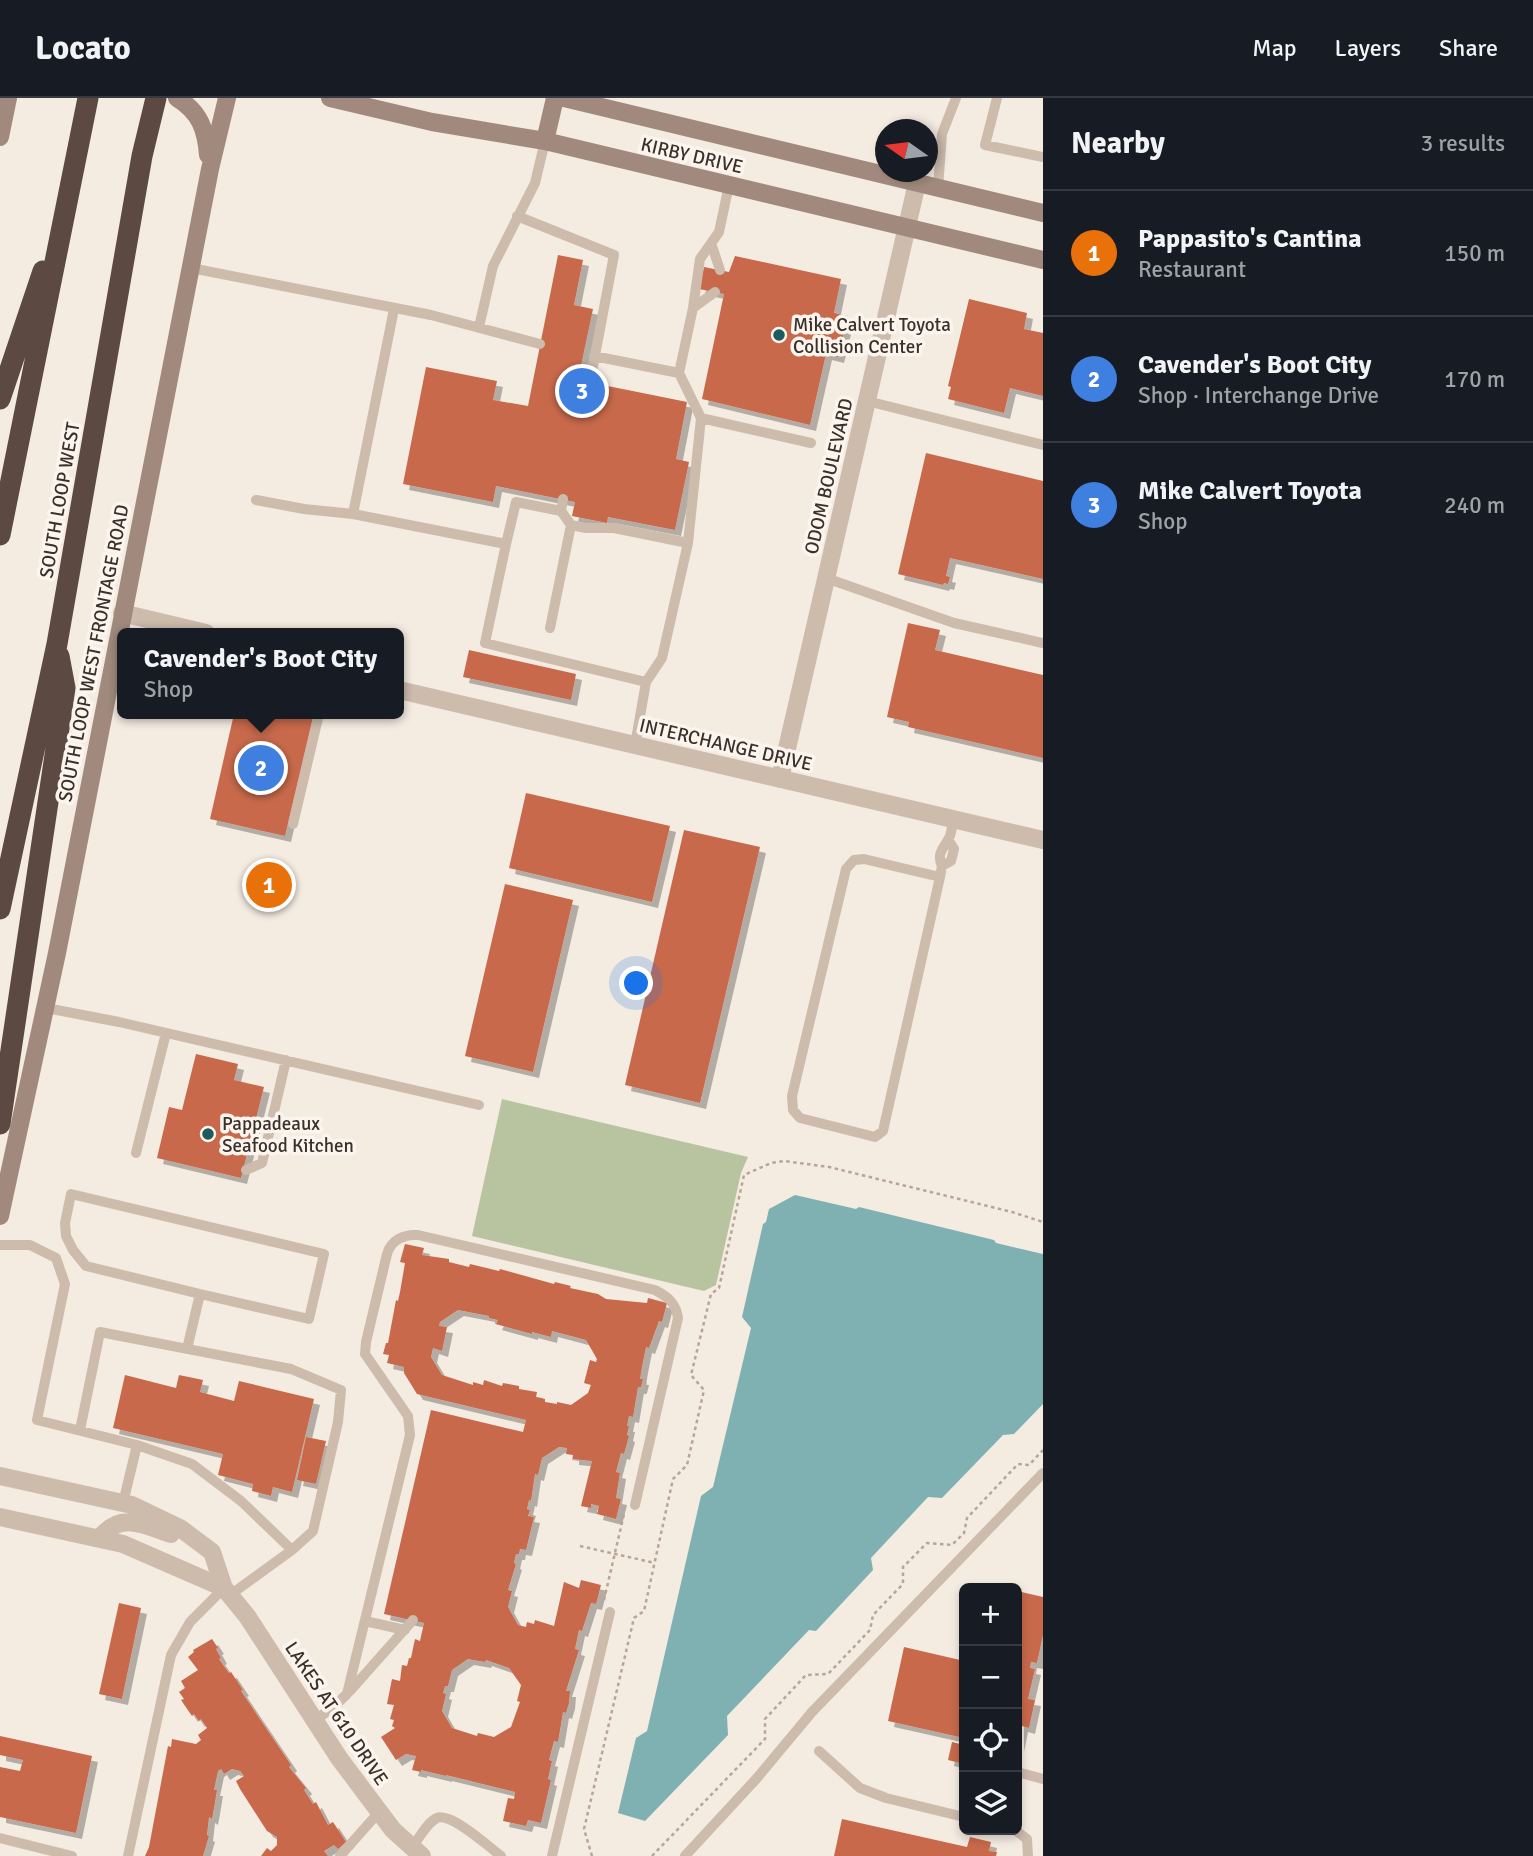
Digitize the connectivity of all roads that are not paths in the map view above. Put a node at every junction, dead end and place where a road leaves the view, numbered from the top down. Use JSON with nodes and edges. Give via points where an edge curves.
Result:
{"nodes":[{"id":1,"x":88,"y":98,"type":"edge"},
{"id":2,"x":156,"y":98,"type":"edge"},
{"id":3,"x":177,"y":98,"type":"edge"},
{"id":4,"x":227,"y":98,"type":"edge"},
{"id":5,"x":331,"y":98,"type":"edge"},
{"id":6,"x":555,"y":98,"type":"edge"},
{"id":7,"x":565,"y":98,"type":"edge"},
{"id":8,"x":956,"y":98,"type":"edge"},
{"id":9,"x":997,"y":98,"type":"edge"},
{"id":10,"x":9,"y":101,"type":"edge"},
{"id":11,"x":0,"y":137,"type":"edge"},
{"id":12,"x":545,"y":141,"type":"junction"},
{"id":13,"x":1043,"y":157,"type":"edge"},
{"id":14,"x":210,"y":169,"type":"junction"},
{"id":15,"x":74,"y":176,"type":"junction"},
{"id":16,"x":917,"y":183,"type":"junction"},
{"id":17,"x":729,"y":185,"type":"junction"},
{"id":18,"x":938,"y":188,"type":"junction"},
{"id":19,"x":1043,"y":213,"type":"edge"},
{"id":20,"x":517,"y":216,"type":"junction"},
{"id":21,"x":907,"y":227,"type":"junction"},
{"id":22,"x":711,"y":243,"type":"junction"},
{"id":23,"x":1043,"y":260,"type":"edge"},
{"id":24,"x":191,"y":268,"type":"junction"},
{"id":25,"x":720,"y":270,"type":"dead end"},
{"id":26,"x":715,"y":292,"type":"dead end"},
{"id":27,"x":394,"y":309,"type":"junction"},
{"id":28,"x":693,"y":309,"type":"junction"},
{"id":29,"x":479,"y":327,"type":"junction"},
{"id":30,"x":540,"y":344,"type":"dead end"},
{"id":31,"x":594,"y":356,"type":"junction"},
{"id":32,"x":679,"y":373,"type":"junction"},
{"id":33,"x":590,"y":382,"type":"dead end"},
{"id":34,"x":0,"y":399,"type":"edge"},
{"id":35,"x":867,"y":401,"type":"junction"},
{"id":36,"x":701,"y":418,"type":"junction"},
{"id":37,"x":811,"y":443,"type":"dead end"},
{"id":38,"x":1043,"y":444,"type":"edge"},
{"id":39,"x":563,"y":499,"type":"dead end"},
{"id":40,"x":256,"y":500,"type":"dead end"},
{"id":41,"x":561,"y":511,"type":"junction"},
{"id":42,"x":353,"y":514,"type":"junction"},
{"id":43,"x":571,"y":525,"type":"junction"},
{"id":44,"x":0,"y":535,"type":"edge"},
{"id":45,"x":688,"y":543,"type":"junction"},
{"id":46,"x":506,"y":544,"type":"junction"},
{"id":47,"x":826,"y":578,"type":"junction"},
{"id":48,"x":122,"y":614,"type":"junction"},
{"id":49,"x":119,"y":628,"type":"edge"},
{"id":50,"x":184,"y":628,"type":"edge"},
{"id":51,"x":550,"y":628,"type":"dead end"},
{"id":52,"x":117,"y":640,"type":"edge"},
{"id":53,"x":1043,"y":643,"type":"edge"},
{"id":54,"x":57,"y":644,"type":"junction"},
{"id":55,"x":646,"y":682,"type":"junction"},
{"id":56,"x":404,"y":691,"type":"edge"},
{"id":57,"x":318,"y":719,"type":"edge"},
{"id":58,"x":635,"y":745,"type":"junction"},
{"id":59,"x":780,"y":779,"type":"junction"},
{"id":60,"x":953,"y":819,"type":"junction"},
{"id":61,"x":293,"y":824,"type":"dead end"},
{"id":62,"x":1043,"y":840,"type":"edge"},
{"id":63,"x":941,"y":872,"type":"junction"},
{"id":64,"x":0,"y":909,"type":"edge"},
{"id":65,"x":46,"y":1008,"type":"junction"},
{"id":66,"x":166,"y":1033,"type":"junction"},
{"id":67,"x":286,"y":1060,"type":"junction"},
{"id":68,"x":478,"y":1104,"type":"dead end"},
{"id":69,"x":0,"y":1124,"type":"edge"},
{"id":70,"x":136,"y":1153,"type":"dead end"},
{"id":71,"x":246,"y":1170,"type":"dead end"},
{"id":72,"x":0,"y":1216,"type":"edge"},
{"id":73,"x":0,"y":1245,"type":"edge"},
{"id":74,"x":200,"y":1294,"type":"junction"},
{"id":75,"x":187,"y":1349,"type":"junction"},
{"id":76,"x":80,"y":1430,"type":"junction"},
{"id":77,"x":137,"y":1445,"type":"junction"},
{"id":78,"x":1043,"y":1473,"type":"edge"},
{"id":79,"x":0,"y":1476,"type":"edge"},
{"id":80,"x":123,"y":1503,"type":"junction"},
{"id":81,"x":631,"y":1504,"type":"road end"},
{"id":82,"x":0,"y":1517,"type":"edge"},
{"id":83,"x":100,"y":1538,"type":"junction"},
{"id":84,"x":292,"y":1550,"type":"junction"},
{"id":85,"x":212,"y":1552,"type":"junction"},
{"id":86,"x":227,"y":1592,"type":"junction"},
{"id":87,"x":606,"y":1608,"type":"road end"},
{"id":88,"x":413,"y":1620,"type":"dead end"},
{"id":89,"x":365,"y":1621,"type":"junction"},
{"id":90,"x":405,"y":1630,"type":"junction"},
{"id":91,"x":347,"y":1694,"type":"junction"},
{"id":92,"x":313,"y":1721,"type":"junction"},
{"id":93,"x":818,"y":1751,"type":"dead end"},
{"id":94,"x":1022,"y":1773,"type":"edge"},
{"id":95,"x":1043,"y":1779,"type":"edge"},
{"id":96,"x":379,"y":1812,"type":"junction"},
{"id":97,"x":959,"y":1816,"type":"edge"},
{"id":98,"x":1021,"y":1835,"type":"edge"},
{"id":99,"x":0,"y":1838,"type":"edge"},
{"id":100,"x":417,"y":1852,"type":"edge"},
{"id":101,"x":72,"y":1856,"type":"edge"},
{"id":102,"x":128,"y":1856,"type":"edge"},
{"id":103,"x":340,"y":1856,"type":"edge"},
{"id":104,"x":501,"y":1856,"type":"edge"},
{"id":105,"x":552,"y":1856,"type":"edge"},
{"id":106,"x":685,"y":1856,"type":"edge"},
{"id":107,"x":1028,"y":1856,"type":"edge"}],
"edges":[{"from":1,"to":15,"type":"highway"},
{"from":2,"to":54,"type":"highway","name":"SOUTH LOOP WEST"},
{"from":3,"to":14,"type":"main road","via":[[196,113],[206,132]]},
{"from":4,"to":14,"type":"main road","name":"SOUTH LOOP WEST FRONTAGE ROAD"},
{"from":5,"to":12,"type":"main road","name":"KIRBY DRIVE","via":[[432,122]]},
{"from":6,"to":12,"type":"main road"},
{"from":7,"to":16,"type":"main road","name":"KIRBY DRIVE"},
{"from":8,"to":18,"type":"lane","via":[[942,134]]},
{"from":9,"to":13,"type":"lane","via":[[985,145]]},
{"from":10,"to":11,"type":"main road"},
{"from":12,"to":17,"type":"main road","name":"KIRBY DRIVE"},
{"from":12,"to":20,"type":"lane","via":[[535,183]]},
{"from":14,"to":24,"type":"main road","name":"SOUTH LOOP WEST FRONTAGE ROAD"},
{"from":15,"to":34,"type":"highway"},
{"from":15,"to":44,"type":"highway"},
{"from":16,"to":18,"type":"main road","name":"KIRBY DRIVE"},
{"from":16,"to":21,"type":"street","name":"ODOM BOULEVARD"},
{"from":17,"to":21,"type":"main road","name":"KIRBY DRIVE"},
{"from":17,"to":22,"type":"lane","via":[[719,232]]},
{"from":18,"to":19,"type":"main road","name":"KIRBY DRIVE"},
{"from":20,"to":29,"type":"lane","via":[[493,266]]},
{"from":20,"to":31,"type":"lane","via":[[614,255]]},
{"from":21,"to":23,"type":"main road","name":"KIRBY DRIVE"},
{"from":21,"to":35,"type":"street","name":"ODOM BOULEVARD"},
{"from":22,"to":25,"type":"lane"},
{"from":22,"to":28,"type":"lane","via":[[700,259]]},
{"from":24,"to":27,"type":"lane"},
{"from":24,"to":48,"type":"main road","name":"SOUTH LOOP WEST FRONTAGE ROAD"},
{"from":26,"to":28,"type":"lane"},
{"from":27,"to":29,"type":"lane"},
{"from":27,"to":42,"type":"lane"},
{"from":28,"to":32,"type":"lane"},
{"from":29,"to":30,"type":"lane"},
{"from":31,"to":32,"type":"lane"},
{"from":31,"to":33,"type":"lane"},
{"from":32,"to":36,"type":"lane"},
{"from":35,"to":38,"type":"lane"},
{"from":35,"to":47,"type":"street","name":"ODOM BOULEVARD"},
{"from":36,"to":37,"type":"lane"},
{"from":36,"to":45,"type":"lane"},
{"from":39,"to":41,"type":"lane"},
{"from":40,"to":42,"type":"lane"},
{"from":41,"to":43,"type":"lane"},
{"from":41,"to":46,"type":"lane","via":[[516,502]]},
{"from":42,"to":46,"type":"lane"},
{"from":43,"to":45,"type":"lane","via":[[614,528]]},
{"from":43,"to":51,"type":"lane"},
{"from":45,"to":55,"type":"lane","via":[[662,658]]},
{"from":46,"to":55,"type":"lane","via":[[485,643]]},
{"from":47,"to":53,"type":"lane","via":[[954,623]]},
{"from":47,"to":59,"type":"street","name":"ODOM BOULEVARD"},
{"from":48,"to":49,"type":"main road","name":"SOUTH LOOP WEST FRONTAGE ROAD"},
{"from":48,"to":50,"type":"street"},
{"from":52,"to":65,"type":"main road","name":"SOUTH LOOP WEST FRONTAGE ROAD"},
{"from":54,"to":64,"type":"highway","name":"SOUTH LOOP WEST"},
{"from":54,"to":69,"type":"highway","via":[[65,688]]},
{"from":55,"to":58,"type":"lane"},
{"from":56,"to":58,"type":"street","name":"INTERCHANGE DRIVE"},
{"from":57,"to":61,"type":"lane"},
{"from":58,"to":59,"type":"street","name":"INTERCHANGE DRIVE"},
{"from":59,"to":60,"type":"street","name":"INTERCHANGE DRIVE"},
{"from":60,"to":62,"type":"street","name":"INTERCHANGE DRIVE"},
{"from":60,"to":63,"type":"lane","via":[[939,859]]},
{"from":63,"to":63,"type":"lane","via":[[883,1132],[875,1137],[800,1118],[793,1110],[792,1096],[846,869],[854,860],[864,859]]},
{"from":65,"to":66,"type":"lane"},
{"from":65,"to":72,"type":"main road","name":"SOUTH LOOP WEST FRONTAGE ROAD"},
{"from":66,"to":67,"type":"lane"},
{"from":66,"to":70,"type":"lane"},
{"from":67,"to":68,"type":"lane"},
{"from":67,"to":71,"type":"lane","via":[[262,1163]]},
{"from":73,"to":76,"type":"lane","via":[[30,1245],[56,1258],[65,1284],[37,1420]]},
{"from":74,"to":74,"type":"lane","via":[[86,1266],[66,1236],[71,1194],[324,1254],[309,1319]]},
{"from":74,"to":75,"type":"lane"},
{"from":75,"to":76,"type":"lane","via":[[100,1332]]},
{"from":75,"to":84,"type":"lane","via":[[291,1369],[341,1390],[313,1531]]},
{"from":76,"to":77,"type":"lane"},
{"from":77,"to":80,"type":"lane"},
{"from":77,"to":84,"type":"lane","via":[[192,1464],[241,1501]]},
{"from":78,"to":106,"type":"lane","via":[[812,1713]]},
{"from":79,"to":80,"type":"street"},
{"from":80,"to":85,"type":"street","via":[[180,1528]]},
{"from":81,"to":89,"type":"lane","via":[[678,1318],[673,1303],[655,1290],[418,1235],[401,1237],[389,1247],[365,1354],[408,1416],[410,1435]]},
{"from":82,"to":83,"type":"street","name":"LAKES AT 610 DRIVE"},
{"from":83,"to":85,"type":"street","via":[[119,1522],[134,1522]]},
{"from":83,"to":86,"type":"street","name":"LAKES AT 610 DRIVE","via":[[135,1549]]},
{"from":84,"to":86,"type":"lane"},
{"from":85,"to":86,"type":"street","name":"LAKES AT 610 DRIVE"},
{"from":86,"to":92,"type":"street","name":"LAKES AT 610 DRIVE"},
{"from":86,"to":102,"type":"lane","via":[[190,1622],[171,1655]]},
{"from":87,"to":105,"type":"lane"},
{"from":88,"to":90,"type":"lane"},
{"from":89,"to":90,"type":"lane"},
{"from":89,"to":91,"type":"lane"},
{"from":90,"to":91,"type":"lane"},
{"from":91,"to":92,"type":"lane"},
{"from":92,"to":96,"type":"street","name":"LAKES AT 610 DRIVE"},
{"from":93,"to":97,"type":"lane","via":[[860,1788]]},
{"from":94,"to":95,"type":"lane"},
{"from":96,"to":100,"type":"street","name":"LAKES AT 610 DRIVE"},
{"from":96,"to":103,"type":"lane"},
{"from":98,"to":107,"type":"lane","via":[[1027,1839]]},
{"from":99,"to":101,"type":"lane"},
{"from":100,"to":104,"type":"lane","via":[[433,1819],[441,1817]]}]}
